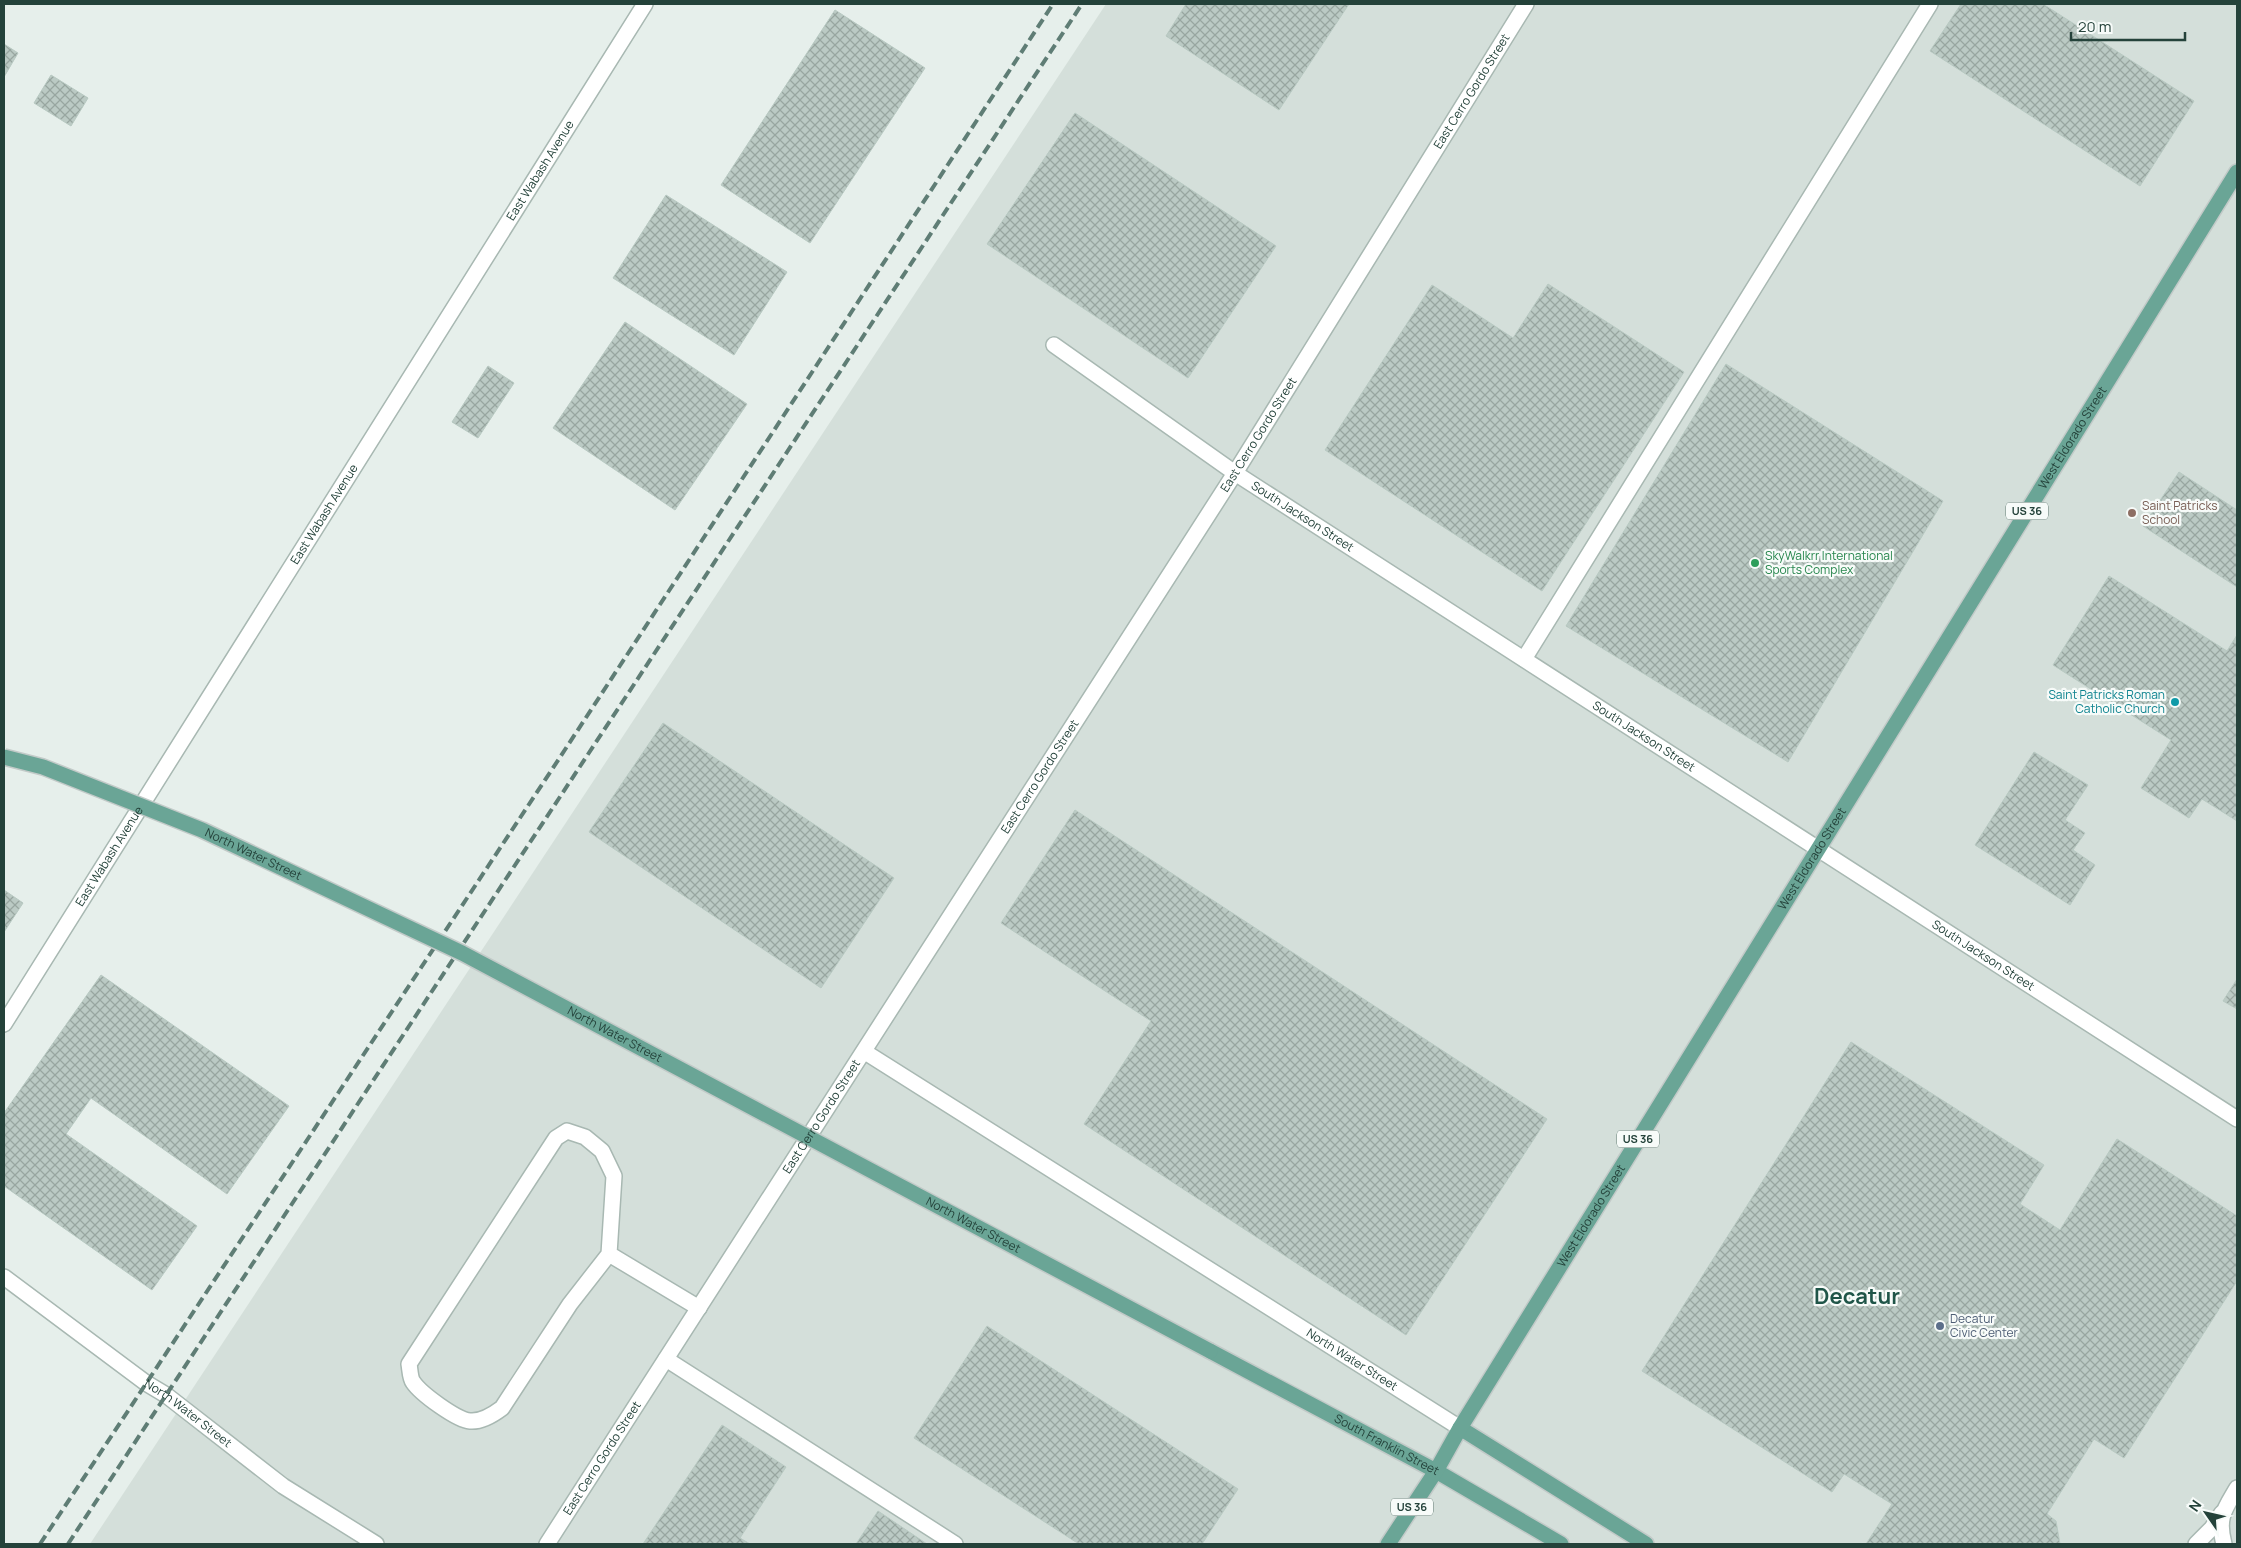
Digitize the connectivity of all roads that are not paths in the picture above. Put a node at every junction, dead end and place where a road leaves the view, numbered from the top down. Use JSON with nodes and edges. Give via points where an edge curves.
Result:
{"nodes":[{"id":1,"x":644,"y":4,"type":"edge"},
{"id":2,"x":1526,"y":4,"type":"edge"},
{"id":3,"x":1930,"y":4,"type":"edge"},
{"id":4,"x":2237,"y":172,"type":"edge"},
{"id":5,"x":1054,"y":345,"type":"dead end"},
{"id":6,"x":1235,"y":473,"type":"junction"},
{"id":7,"x":1524,"y":659,"type":"junction"},
{"id":8,"x":4,"y":757,"type":"edge"},
{"id":9,"x":1817,"y":849,"type":"junction"},
{"id":10,"x":4,"y":1024,"type":"edge"},
{"id":11,"x":865,"y":1052,"type":"junction"},
{"id":12,"x":2237,"y":1118,"type":"edge"},
{"id":13,"x":609,"y":1254,"type":"junction"},
{"id":14,"x":4,"y":1277,"type":"edge"},
{"id":15,"x":699,"y":1308,"type":"junction"},
{"id":16,"x":1210,"y":1351,"type":"joint"},
{"id":17,"x":666,"y":1359,"type":"junction"},
{"id":18,"x":1460,"y":1428,"type":"junction"},
{"id":19,"x":1436,"y":1471,"type":"junction"},
{"id":20,"x":2237,"y":1488,"type":"edge"},
{"id":21,"x":2223,"y":1511,"type":"junction"},
{"id":22,"x":376,"y":1544,"type":"edge"},
{"id":23,"x":547,"y":1544,"type":"edge"},
{"id":24,"x":955,"y":1544,"type":"edge"},
{"id":25,"x":1388,"y":1544,"type":"edge"},
{"id":26,"x":1561,"y":1544,"type":"edge"},
{"id":27,"x":1646,"y":1544,"type":"edge"},
{"id":28,"x":2196,"y":1544,"type":"edge"},
{"id":29,"x":2224,"y":1544,"type":"edge"}],
"edges":[{"from":1,"to":10,"type":"street","name":"East Wabash Avenue"},
{"from":2,"to":6,"type":"street","name":"East Cerro Gordo Street"},
{"from":3,"to":7,"type":"street"},
{"from":4,"to":9,"type":"main road","name":"West Eldorado Street","number":"US 36"},
{"from":5,"to":6,"type":"street","name":"South Jackson Street"},
{"from":6,"to":7,"type":"street","name":"South Jackson Street"},
{"from":6,"to":11,"type":"street","name":"East Cerro Gordo Street"},
{"from":7,"to":9,"type":"street","name":"South Jackson Street"},
{"from":8,"to":16,"type":"main road","name":"North Water Street","bridge":true,"via":[[43,767],[202,830],[462,953]]},
{"from":9,"to":12,"type":"street","name":"South Jackson Street"},
{"from":9,"to":18,"type":"main road","name":"West Eldorado Street","number":"US 36"},
{"from":11,"to":15,"type":"street","name":"East Cerro Gordo Street"},
{"from":11,"to":18,"type":"street","name":"North Water Street"},
{"from":13,"to":13,"type":"street","via":[[570,1304],[502,1408],[491,1416],[470,1421],[447,1411],[425,1396],[412,1381],[409,1364],[556,1138],[567,1131],[584,1137],[602,1151],[614,1176]]},
{"from":13,"to":15,"type":"street"},
{"from":14,"to":22,"type":"street","name":"North Water Street","via":[[146,1384],[166,1395],[283,1486]]},
{"from":15,"to":17,"type":"street","name":"East Cerro Gordo Street"},
{"from":16,"to":19,"type":"main road","name":"South Franklin Street"},
{"from":17,"to":23,"type":"street","name":"East Cerro Gordo Street"},
{"from":17,"to":24,"type":"street"},
{"from":18,"to":19,"type":"main road","name":"West Eldorado Street","number":"US 36"},
{"from":18,"to":27,"type":"main road"},
{"from":19,"to":25,"type":"main road","name":"West Eldorado Street","number":"US 36"},
{"from":19,"to":26,"type":"main road","name":"South Franklin Street"},
{"from":20,"to":21,"type":"street"},
{"from":21,"to":28,"type":"street"},
{"from":21,"to":29,"type":"street","via":[[2220,1524]]}]}
